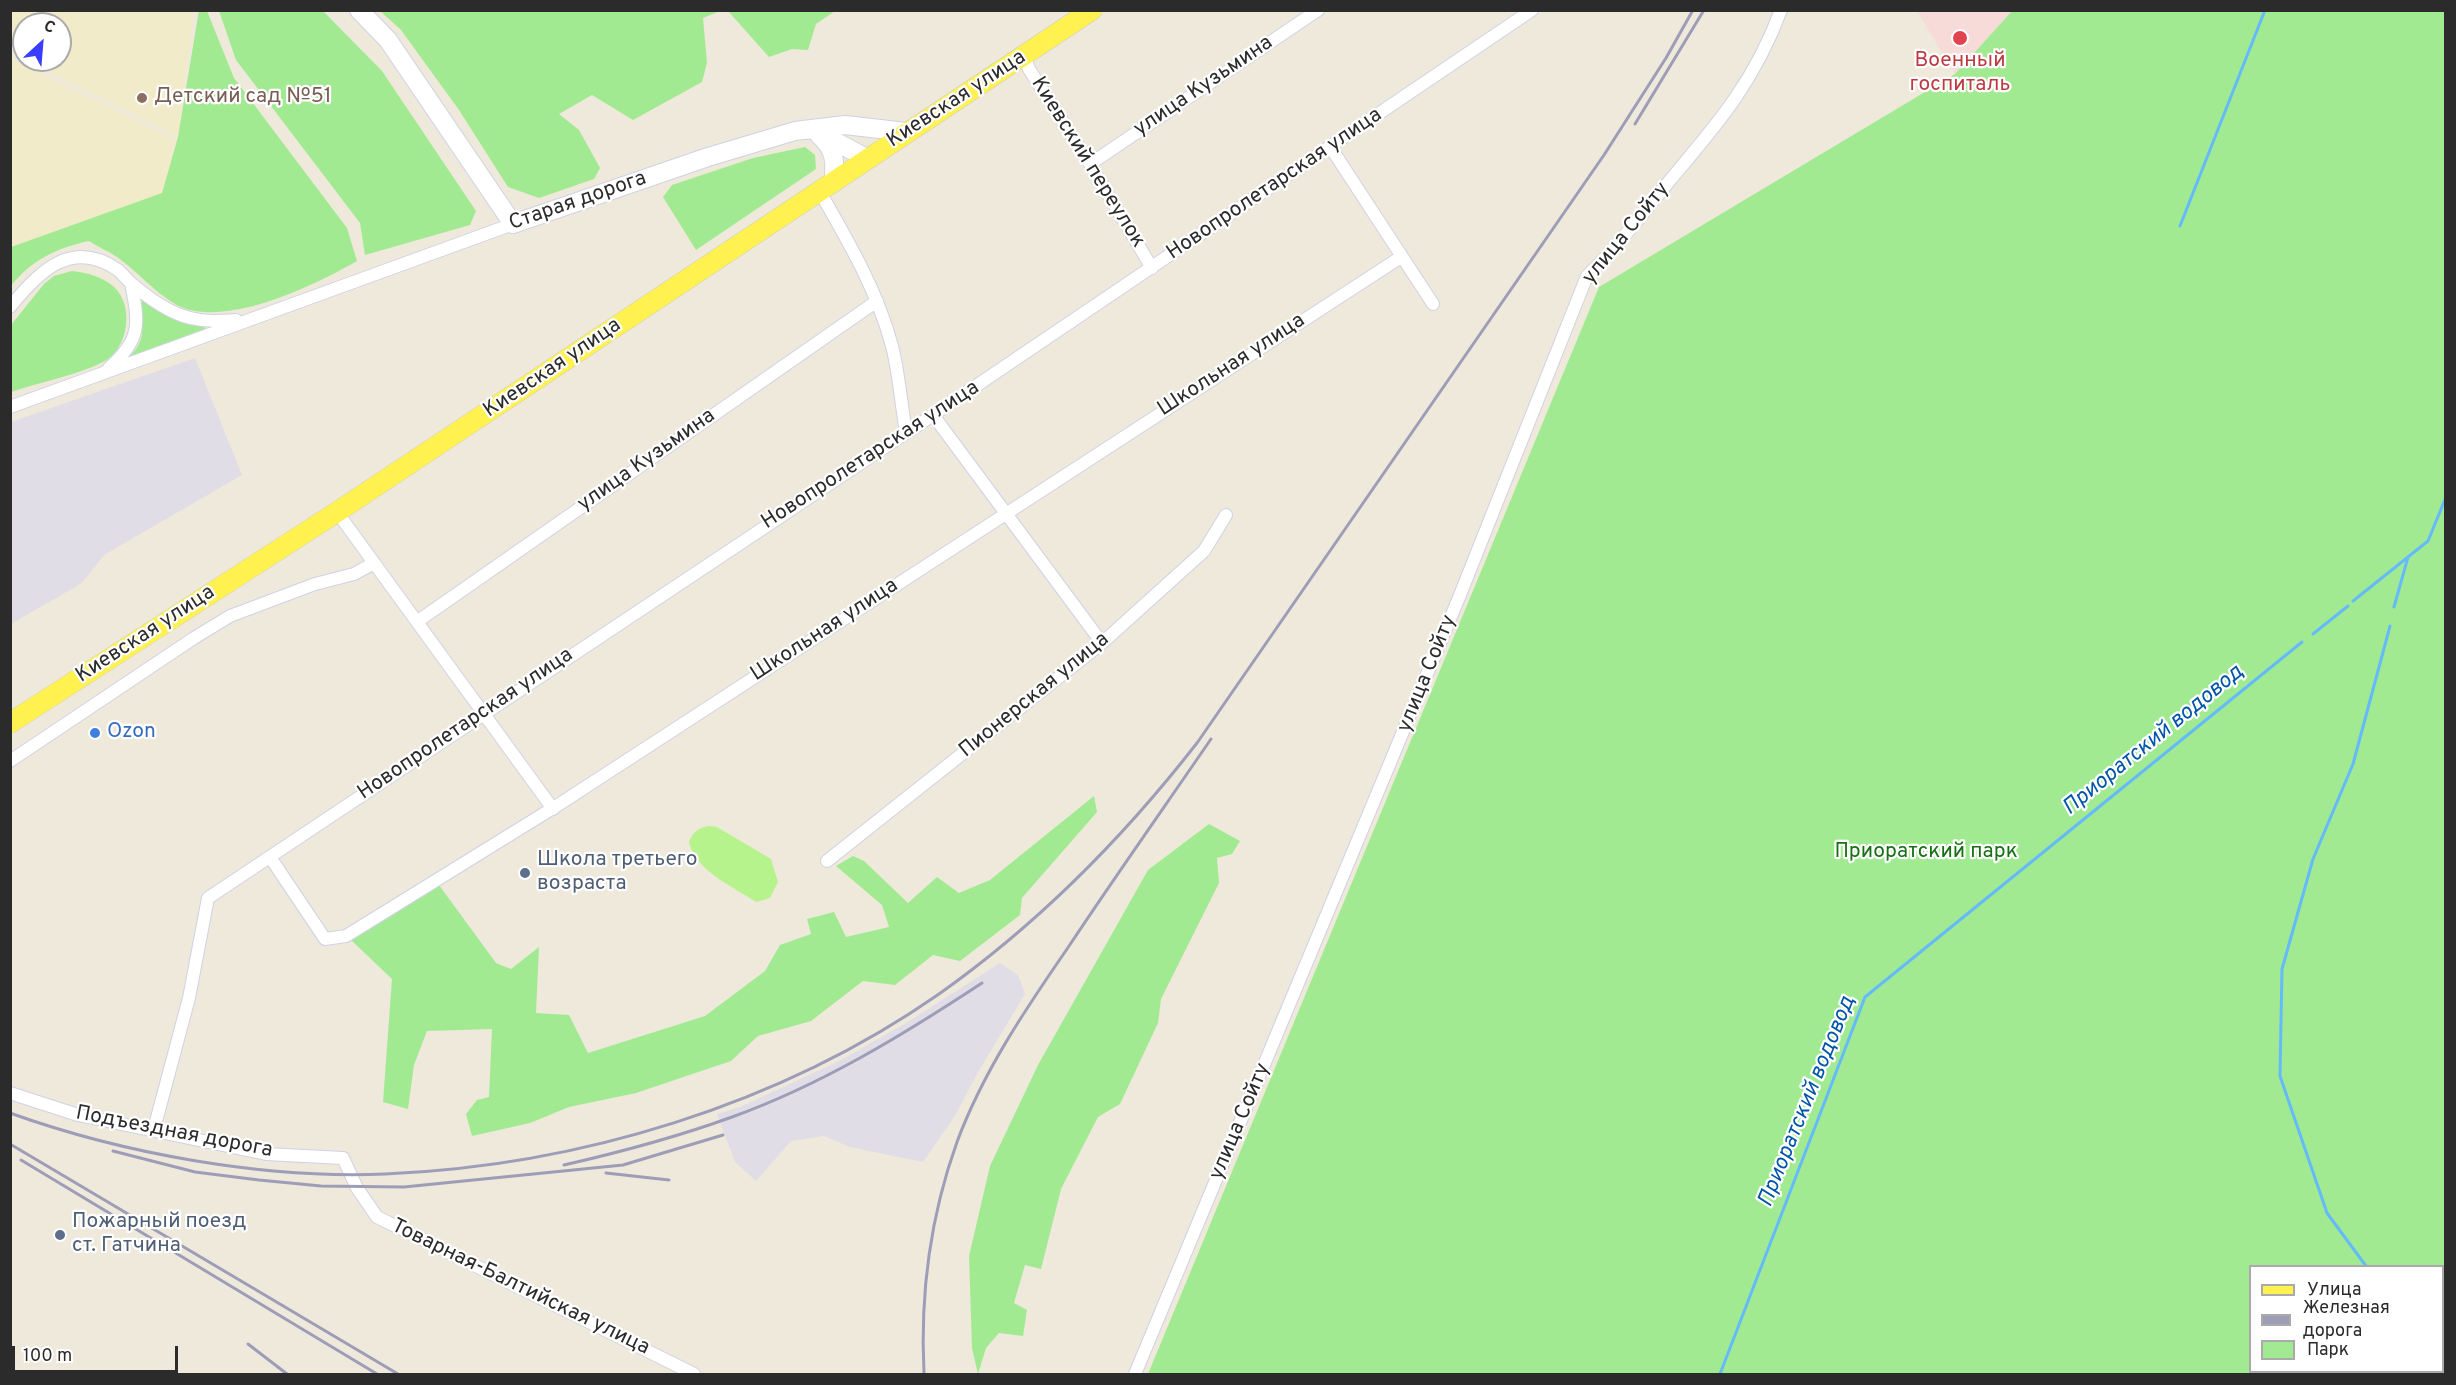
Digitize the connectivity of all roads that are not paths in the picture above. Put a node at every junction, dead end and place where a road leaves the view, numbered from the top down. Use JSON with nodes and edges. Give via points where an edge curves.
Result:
{"nodes":[{"id":1,"x":359,"y":10,"type":"edge"},
{"id":2,"x":1092,"y":10,"type":"edge"},
{"id":3,"x":1318,"y":10,"type":"edge"},
{"id":4,"x":1532,"y":10,"type":"edge"},
{"id":5,"x":1780,"y":10,"type":"edge"},
{"id":6,"x":1024,"y":56,"type":"junction"},
{"id":7,"x":845,"y":125,"type":"junction"},
{"id":8,"x":811,"y":128,"type":"junction"},
{"id":9,"x":906,"y":132,"type":"junction"},
{"id":10,"x":1330,"y":148,"type":"junction"},
{"id":11,"x":868,"y":159,"type":"junction"},
{"id":12,"x":1090,"y":164,"type":"junction"},
{"id":13,"x":826,"y":187,"type":"junction"},
{"id":14,"x":513,"y":224,"type":"junction"},
{"id":15,"x":1401,"y":257,"type":"junction"},
{"id":16,"x":1152,"y":268,"type":"junction"},
{"id":17,"x":131,"y":283,"type":"junction"},
{"id":18,"x":877,"y":301,"type":"junction"},
{"id":19,"x":1433,"y":304,"type":"dead end"},
{"id":20,"x":10,"y":307,"type":"edge"},
{"id":21,"x":258,"y":317,"type":"junction"},
{"id":22,"x":103,"y":373,"type":"junction"},
{"id":23,"x":10,"y":407,"type":"edge"},
{"id":24,"x":933,"y":416,"type":"junction"},
{"id":25,"x":906,"y":432,"type":"junction"},
{"id":26,"x":337,"y":512,"type":"junction"},
{"id":27,"x":1004,"y":514,"type":"junction"},
{"id":28,"x":1226,"y":515,"type":"dead end"},
{"id":29,"x":374,"y":563,"type":"junction"},
{"id":30,"x":418,"y":621,"type":"junction"},
{"id":31,"x":1102,"y":643,"type":"junction"},
{"id":32,"x":483,"y":713,"type":"junction"},
{"id":33,"x":10,"y":723,"type":"edge"},
{"id":34,"x":10,"y":761,"type":"edge"},
{"id":35,"x":553,"y":809,"type":"junction"},
{"id":36,"x":270,"y":857,"type":"junction"},
{"id":37,"x":827,"y":861,"type":"dead end"},
{"id":38,"x":10,"y":1093,"type":"edge"},
{"id":39,"x":154,"y":1129,"type":"junction"},
{"id":40,"x":377,"y":1217,"type":"joint"},
{"id":41,"x":694,"y":1374,"type":"edge"},
{"id":42,"x":1135,"y":1374,"type":"edge"}],
"edges":[{"from":1,"to":14,"type":"street","via":[[388,40]]},
{"from":2,"to":6,"type":"main road","name":"Киевская улица"},
{"from":3,"to":12,"type":"street","name":"улица Кузьмина"},
{"from":4,"to":10,"type":"street","name":"Новопролетарская улица"},
{"from":5,"to":42,"type":"street","name":"улица Сойту","via":[[1755,68],[1722,120],[1619,246],[1587,276],[1460,595]]},
{"from":6,"to":9,"type":"main road","name":"Киевская улица"},
{"from":6,"to":12,"type":"street","name":"Киевский переулок"},
{"from":7,"to":8,"type":"street","name":"Старая дорога"},
{"from":7,"to":9,"type":"street","name":"Старая дорога"},
{"from":7,"to":11,"type":"street","via":[[856,134]]},
{"from":8,"to":11,"type":"street"},
{"from":8,"to":13,"type":"street","via":[[830,145],[835,158]]},
{"from":8,"to":14,"type":"street","name":"Старая дорога","via":[[746,145]]},
{"from":9,"to":11,"type":"main road","name":"Киевская улица"},
{"from":10,"to":15,"type":"street"},
{"from":10,"to":16,"type":"street","name":"Новопролетарская улица"},
{"from":11,"to":13,"type":"main road","name":"Киевская улица"},
{"from":12,"to":16,"type":"street","name":"Киевский переулок"},
{"from":13,"to":18,"type":"street"},
{"from":13,"to":26,"type":"main road","name":"Киевская улица"},
{"from":14,"to":21,"type":"street","name":"Старая дорога"},
{"from":15,"to":19,"type":"street"},
{"from":15,"to":27,"type":"street","name":"Школьная улица"},
{"from":16,"to":24,"type":"street","name":"Новопролетарская улица"},
{"from":17,"to":20,"type":"street","name":"Старая дорога","via":[[103,261],[67,259],[46,268]]},
{"from":17,"to":21,"type":"street","name":"Старая дорога","via":[[189,318],[216,322]]},
{"from":17,"to":22,"type":"street","name":"Старая дорога","via":[[137,326],[132,343]]},
{"from":18,"to":25,"type":"street","via":[[892,347]]},
{"from":18,"to":30,"type":"street","name":"улица Кузьмина"},
{"from":21,"to":22,"type":"street","name":"Старая дорога"},
{"from":22,"to":23,"type":"street","name":"Старая дорога"},
{"from":24,"to":25,"type":"street","name":"Новопролетарская улица"},
{"from":24,"to":27,"type":"street"},
{"from":25,"to":32,"type":"street","name":"Новопролетарская улица"},
{"from":26,"to":29,"type":"street"},
{"from":26,"to":33,"type":"main road","name":"Киевская улица"},
{"from":27,"to":31,"type":"street"},
{"from":27,"to":35,"type":"street","name":"Школьная улица"},
{"from":28,"to":31,"type":"street","name":"Пионерская улица","via":[[1204,550]]},
{"from":29,"to":30,"type":"street"},
{"from":29,"to":34,"type":"street","name":"Киевская улица","via":[[354,574],[315,584],[230,616]]},
{"from":30,"to":32,"type":"street"},
{"from":31,"to":37,"type":"street","name":"Пионерская улица"},
{"from":32,"to":35,"type":"street"},
{"from":32,"to":36,"type":"street","name":"Новопролетарская улица"},
{"from":35,"to":36,"type":"street","name":"Школьная улица","via":[[346,936],[325,939]]},
{"from":36,"to":39,"type":"street","name":"Новопролетарская улица","via":[[208,898],[189,998]]},
{"from":38,"to":39,"type":"street","name":"Подъездная дорога","via":[[78,1115]]},
{"from":39,"to":40,"type":"street","name":"Подъездная дорога","via":[[266,1154],[343,1158]]},
{"from":40,"to":41,"type":"street","name":"Товарная-Балтийская улица"}]}
